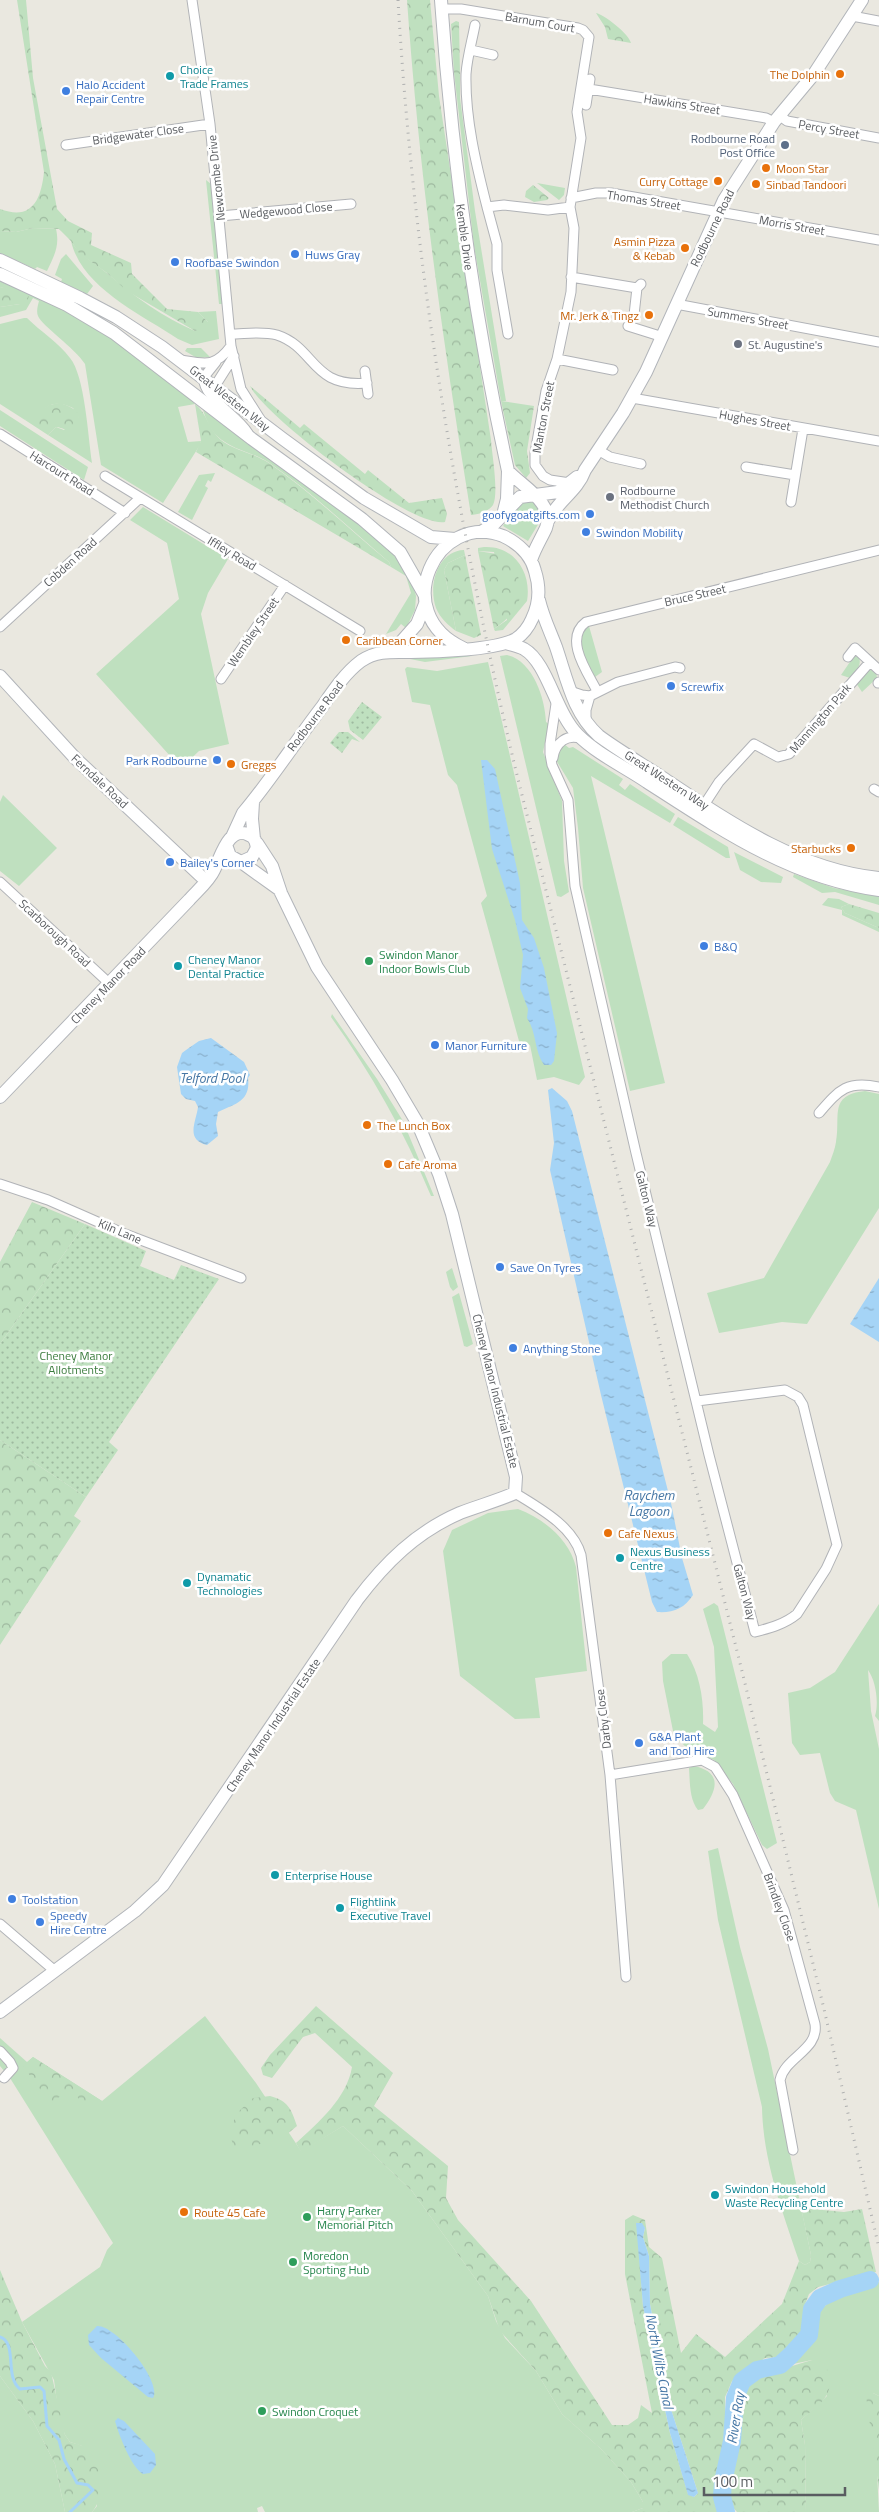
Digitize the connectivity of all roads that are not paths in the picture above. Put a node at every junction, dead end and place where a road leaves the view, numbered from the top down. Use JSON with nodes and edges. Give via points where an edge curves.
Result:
{"nodes":[{"id":1,"x":192,"y":0,"type":"edge"},
{"id":2,"x":862,"y":0,"type":"edge"},
{"id":3,"x":441,"y":5,"type":"edge"},
{"id":4,"x":852,"y":16,"type":"junction"},
{"id":5,"x":879,"y":21,"type":"edge"},
{"id":6,"x":475,"y":25,"type":"dead end"},
{"id":7,"x":471,"y":50,"type":"junction"},
{"id":8,"x":493,"y":54,"type":"dead end"},
{"id":9,"x":590,"y":79,"type":"dead end"},
{"id":10,"x":589,"y":89,"type":"junction"},
{"id":11,"x":586,"y":105,"type":"dead end"},
{"id":12,"x":777,"y":119,"type":"junction"},
{"id":13,"x":210,"y":124,"type":"junction"},
{"id":14,"x":879,"y":138,"type":"edge"},
{"id":15,"x":66,"y":145,"type":"dead end"},
{"id":16,"x":570,"y":202,"type":"junction"},
{"id":17,"x":351,"y":204,"type":"dead end"},
{"id":18,"x":487,"y":207,"type":"junction"},
{"id":19,"x":718,"y":212,"type":"junction"},
{"id":20,"x":220,"y":216,"type":"junction"},
{"id":21,"x":879,"y":240,"type":"edge"},
{"id":22,"x":0,"y":260,"type":"edge"},
{"id":23,"x":0,"y":274,"type":"edge"},
{"id":24,"x":571,"y":277,"type":"junction"},
{"id":25,"x":676,"y":304,"type":"junction"},
{"id":26,"x":634,"y":314,"type":"dead end"},
{"id":27,"x":628,"y":326,"type":"dead end"},
{"id":28,"x":230,"y":334,"type":"junction"},
{"id":29,"x":508,"y":334,"type":"dead end"},
{"id":30,"x":662,"y":337,"type":"junction"},
{"id":31,"x":879,"y":342,"type":"edge"},
{"id":32,"x":231,"y":346,"type":"junction"},
{"id":33,"x":234,"y":356,"type":"junction"},
{"id":34,"x":557,"y":359,"type":"junction"},
{"id":35,"x":180,"y":360,"type":"junction"},
{"id":36,"x":216,"y":362,"type":"junction"},
{"id":37,"x":613,"y":370,"type":"dead end"},
{"id":38,"x":365,"y":371,"type":"dead end"},
{"id":39,"x":204,"y":377,"type":"junction"},
{"id":40,"x":367,"y":382,"type":"junction"},
{"id":41,"x":215,"y":386,"type":"junction"},
{"id":42,"x":368,"y":394,"type":"dead end"},
{"id":43,"x":632,"y":398,"type":"junction"},
{"id":44,"x":264,"y":425,"type":"junction"},
{"id":45,"x":803,"y":429,"type":"junction"},
{"id":46,"x":0,"y":434,"type":"edge"},
{"id":47,"x":252,"y":439,"type":"junction"},
{"id":48,"x":879,"y":441,"type":"edge"},
{"id":49,"x":598,"y":450,"type":"junction"},
{"id":50,"x":641,"y":464,"type":"dead end"},
{"id":51,"x":746,"y":467,"type":"dead end"},
{"id":52,"x":585,"y":470,"type":"junction"},
{"id":53,"x":508,"y":471,"type":"junction"},
{"id":54,"x":795,"y":475,"type":"junction"},
{"id":55,"x":105,"y":476,"type":"dead end"},
{"id":56,"x":570,"y":483,"type":"junction"},
{"id":57,"x":536,"y":495,"type":"junction"},
{"id":58,"x":140,"y":498,"type":"junction"},
{"id":59,"x":791,"y":502,"type":"dead end"},
{"id":60,"x":504,"y":511,"type":"junction"},
{"id":61,"x":125,"y":513,"type":"junction"},
{"id":62,"x":548,"y":521,"type":"junction"},
{"id":63,"x":481,"y":532,"type":"junction"},
{"id":64,"x":456,"y":539,"type":"junction"},
{"id":65,"x":879,"y":550,"type":"edge"},
{"id":66,"x":531,"y":560,"type":"junction"},
{"id":67,"x":285,"y":585,"type":"junction"},
{"id":68,"x":539,"y":596,"type":"junction"},
{"id":69,"x":424,"y":599,"type":"junction"},
{"id":70,"x":0,"y":627,"type":"edge"},
{"id":71,"x":360,"y":631,"type":"dead end"},
{"id":72,"x":506,"y":643,"type":"junction"},
{"id":73,"x":463,"y":648,"type":"junction"},
{"id":74,"x":394,"y":650,"type":"junction"},
{"id":75,"x":848,"y":657,"type":"dead end"},
{"id":76,"x":870,"y":662,"type":"junction"},
{"id":77,"x":680,"y":668,"type":"dead end"},
{"id":78,"x":879,"y":670,"type":"edge"},
{"id":79,"x":0,"y":676,"type":"edge"},
{"id":80,"x":221,"y":679,"type":"dead end"},
{"id":81,"x":570,"y":690,"type":"junction"},
{"id":82,"x":594,"y":693,"type":"junction"},
{"id":83,"x":556,"y":704,"type":"junction"},
{"id":84,"x":587,"y":724,"type":"junction"},
{"id":85,"x":584,"y":740,"type":"junction"},
{"id":86,"x":552,"y":765,"type":"junction"},
{"id":87,"x":253,"y":802,"type":"junction"},
{"id":88,"x":704,"y":805,"type":"junction"},
{"id":89,"x":229,"y":841,"type":"junction"},
{"id":90,"x":255,"y":841,"type":"junction"},
{"id":91,"x":238,"y":861,"type":"junction"},
{"id":92,"x":214,"y":870,"type":"junction"},
{"id":93,"x":879,"y":878,"type":"edge"},
{"id":94,"x":206,"y":881,"type":"junction"},
{"id":95,"x":0,"y":882,"type":"edge"},
{"id":96,"x":280,"y":890,"type":"junction"},
{"id":97,"x":879,"y":890,"type":"edge"},
{"id":98,"x":110,"y":984,"type":"junction"},
{"id":99,"x":879,"y":1087,"type":"edge"},
{"id":100,"x":0,"y":1097,"type":"edge"},
{"id":101,"x":819,"y":1113,"type":"dead end"},
{"id":102,"x":0,"y":1184,"type":"edge"},
{"id":103,"x":241,"y":1278,"type":"dead end"},
{"id":104,"x":697,"y":1401,"type":"junction"},
{"id":105,"x":514,"y":1494,"type":"junction"},
{"id":106,"x":610,"y":1775,"type":"junction"},
{"id":107,"x":0,"y":1924,"type":"edge"},
{"id":108,"x":55,"y":1971,"type":"junction"},
{"id":109,"x":626,"y":1977,"type":"dead end"},
{"id":110,"x":0,"y":2012,"type":"edge"},
{"id":111,"x":0,"y":2051,"type":"edge"},
{"id":112,"x":4,"y":2078,"type":"dead end"},
{"id":113,"x":793,"y":2150,"type":"dead end"}],
"edges":[{"from":1,"to":13,"type":"street","name":"Newcombe Drive"},
{"from":2,"to":4,"type":"main road","name":"Rodbourne Road"},
{"from":3,"to":16,"type":"street","name":"Barnum Court","via":[[578,28],[587,33],[589,41],[577,112],[581,138]]},
{"from":3,"to":53,"type":"main road","name":"Kemble Drive","via":[[452,137],[469,264]]},
{"from":4,"to":5,"type":"street"},
{"from":4,"to":12,"type":"main road","name":"Rodbourne Road","via":[[814,74]]},
{"from":6,"to":7,"type":"street"},
{"from":7,"to":8,"type":"street"},
{"from":7,"to":18,"type":"street","via":[[466,92],[476,163]]},
{"from":9,"to":10,"type":"street"},
{"from":10,"to":11,"type":"street"},
{"from":10,"to":12,"type":"street","name":"Hawkins Street"},
{"from":12,"to":14,"type":"street","name":"Percy Street"},
{"from":12,"to":19,"type":"main road","name":"Rodbourne Road"},
{"from":13,"to":15,"type":"street","name":"Bridgewater Close"},
{"from":13,"to":20,"type":"street","name":"Newcombe Drive"},
{"from":16,"to":18,"type":"street","via":[[548,210],[504,205]]},
{"from":16,"to":19,"type":"street","name":"Thomas Street","via":[[603,193]]},
{"from":16,"to":24,"type":"street","name":"Manton Street","via":[[574,228]]},
{"from":17,"to":20,"type":"street","name":"Wedgewood Close"},
{"from":18,"to":29,"type":"street","via":[[496,244],[496,270]]},
{"from":19,"to":21,"type":"street","name":"Morris Street"},
{"from":19,"to":25,"type":"main road","name":"Rodbourne Road"},
{"from":20,"to":28,"type":"street","name":"Newcombe Drive"},
{"from":22,"to":35,"type":"main road","name":"Great Western Way","via":[[116,317]]},
{"from":23,"to":47,"type":"main road","name":"Great Western Way","via":[[46,294],[106,328]]},
{"from":24,"to":26,"type":"street","via":[[639,286]]},
{"from":24,"to":34,"type":"street","name":"Manton Street"},
{"from":25,"to":30,"type":"main road","name":"Rodbourne Road"},
{"from":25,"to":31,"type":"street","name":"Summers Street"},
{"from":27,"to":30,"type":"street"},
{"from":28,"to":32,"type":"street","name":"Newcombe Drive"},
{"from":28,"to":40,"type":"street","via":[[277,336],[290,342],[332,379],[347,384]]},
{"from":30,"to":43,"type":"main road","name":"Rodbourne Road"},
{"from":32,"to":33,"type":"street","name":"Newcombe Drive"},
{"from":32,"to":36,"type":"street"},
{"from":33,"to":41,"type":"street"},
{"from":33,"to":44,"type":"street","name":"Newcombe Drive","via":[[241,389]]},
{"from":34,"to":37,"type":"street"},
{"from":34,"to":56,"type":"street","name":"Manton Street","via":[[546,391],[535,465],[550,480]]},
{"from":35,"to":36,"type":"street","via":[[202,364]]},
{"from":35,"to":39,"type":"main road","name":"Great Western Way"},
{"from":36,"to":39,"type":"street"},
{"from":38,"to":40,"type":"street"},
{"from":39,"to":41,"type":"main road","name":"Great Western Way"},
{"from":39,"to":47,"type":"street","via":[[206,392],[239,419]]},
{"from":40,"to":42,"type":"street"},
{"from":41,"to":44,"type":"main road","name":"Great Western Way"},
{"from":43,"to":45,"type":"street","name":"Hughes Street"},
{"from":43,"to":49,"type":"main road","name":"Rodbourne Road"},
{"from":44,"to":64,"type":"main road","name":"Great Western Way","via":[[347,486],[410,526],[431,537]]},
{"from":45,"to":48,"type":"street","name":"Hughes Street"},
{"from":45,"to":54,"type":"street"},
{"from":46,"to":61,"type":"street","name":"Harcourt Road"},
{"from":47,"to":69,"type":"main road","name":"Great Western Way","via":[[389,540],[408,562]]},
{"from":49,"to":50,"type":"street","via":[[616,459]]},
{"from":49,"to":52,"type":"main road","name":"Rodbourne Road"},
{"from":51,"to":54,"type":"street"},
{"from":52,"to":56,"type":"main road","name":"Rodbourne Road"},
{"from":52,"to":62,"type":"main road","name":"Rodbourne Road","via":[[579,484],[556,507]]},
{"from":53,"to":57,"type":"main road"},
{"from":53,"to":60,"type":"main road","name":"Kemble Drive"},
{"from":54,"to":59,"type":"street"},
{"from":55,"to":58,"type":"street","name":"Iffley Road"},
{"from":56,"to":57,"type":"main road","name":"Rodbourne Road","via":[[555,493]]},
{"from":57,"to":60,"type":"main road","name":"Rodbourne Road","via":[[520,497]]},
{"from":57,"to":62,"type":"main road","via":[[546,510]]},
{"from":58,"to":61,"type":"street","name":"Cobden Road"},
{"from":58,"to":67,"type":"street","name":"Iffley Road"},
{"from":60,"to":63,"type":"main road","name":"Rodbourne Road","via":[[494,524]]},
{"from":61,"to":70,"type":"street","name":"Cobden Road"},
{"from":62,"to":66,"type":"main road","name":"Rodbourne Road"},
{"from":63,"to":64,"type":"main road"},
{"from":63,"to":66,"type":"main road","via":[[509,539]]},
{"from":64,"to":69,"type":"main road","via":[[434,560],[428,572]]},
{"from":65,"to":82,"type":"street","name":"Bruce Street","via":[[586,622],[578,632],[578,649]]},
{"from":66,"to":68,"type":"main road"},
{"from":67,"to":71,"type":"street","name":"Iffley Road"},
{"from":67,"to":80,"type":"street","name":"Wembley Street"},
{"from":68,"to":72,"type":"main road","via":[[527,627],[519,637]]},
{"from":68,"to":81,"type":"main road","name":"Great Western Way","via":[[544,620]]},
{"from":69,"to":73,"type":"main road","via":[[436,628]]},
{"from":69,"to":74,"type":"main road","via":[[417,624]]},
{"from":72,"to":73,"type":"main road"},
{"from":72,"to":83,"type":"main road","name":"Great Western Way","via":[[524,649],[533,657]]},
{"from":73,"to":74,"type":"main road","name":"Rodbourne Road","via":[[423,652]]},
{"from":74,"to":87,"type":"main road","name":"Rodbourne Road","via":[[365,658],[347,674]]},
{"from":75,"to":76,"type":"street","via":[[856,648]]},
{"from":76,"to":78,"type":"street"},
{"from":76,"to":88,"type":"street","name":"Mannington Park","via":[[789,754],[778,758],[754,744]]},
{"from":77,"to":82,"type":"street","via":[[642,675]]},
{"from":79,"to":94,"type":"main road","name":"Ferndale Road","via":[[70,752]]},
{"from":81,"to":82,"type":"street","via":[[582,696]]},
{"from":81,"to":84,"type":"main road","name":"Great Western Way"},
{"from":82,"to":84,"type":"street","via":[[586,710]]},
{"from":83,"to":85,"type":"main road","name":"Great Western Way"},
{"from":83,"to":86,"type":"street","name":"Galton Way","via":[[550,744]]},
{"from":84,"to":88,"type":"main road","name":"Great Western Way","via":[[606,741]]},
{"from":85,"to":86,"type":"street","via":[[572,736],[561,742],[555,748]]},
{"from":85,"to":97,"type":"main road","name":"Great Western Way","via":[[698,815],[767,855],[830,881]]},
{"from":86,"to":104,"type":"street","name":"Galton Way","via":[[568,800],[576,886],[636,1153]]},
{"from":87,"to":89,"type":"main road","name":"Rodbourne Road","via":[[237,822]]},
{"from":87,"to":90,"type":"main road"},
{"from":88,"to":93,"type":"main road","name":"Great Western Way","via":[[798,857],[832,869]]},
{"from":89,"to":90,"type":"main road","via":[[242,833]]},
{"from":89,"to":91,"type":"main road","via":[[228,854]]},
{"from":89,"to":92,"type":"main road","name":"Cheney Manor Road"},
{"from":90,"to":91,"type":"main road","via":[[252,857]]},
{"from":90,"to":96,"type":"main road","name":"Cheney Manor Industrial Estate","via":[[272,866]]},
{"from":91,"to":92,"type":"main road","name":"Cheney Manor Road"},
{"from":91,"to":96,"type":"main road","name":"Cheney Manor Industrial Estate"},
{"from":92,"to":94,"type":"main road","name":"Cheney Manor Road"},
{"from":94,"to":98,"type":"main road","name":"Cheney Manor Road"},
{"from":95,"to":98,"type":"street","name":"Scarborough Road"},
{"from":96,"to":105,"type":"main road","name":"Cheney Manor Industrial Estate","via":[[326,982],[418,1124],[439,1174],[452,1214],[516,1477]]},
{"from":98,"to":100,"type":"main road","name":"Cheney Manor Road"},
{"from":99,"to":101,"type":"street","via":[[860,1084],[844,1088]]},
{"from":102,"to":103,"type":"street","name":"Kiln Lane","via":[[48,1200],[125,1234]]},
{"from":104,"to":104,"type":"street","name":"Galton Way","via":[[785,1390],[798,1397],[803,1405],[837,1545],[807,1600],[790,1620],[755,1632]]},
{"from":105,"to":106,"type":"street","name":"Darby Close","via":[[564,1528],[575,1539],[579,1549]]},
{"from":105,"to":108,"type":"main road","name":"Cheney Manor Industrial Estate","via":[[443,1521],[418,1536],[390,1560],[357,1600],[167,1880],[149,1899]]},
{"from":106,"to":109,"type":"street","name":"Darby Close"},
{"from":106,"to":113,"type":"street","name":"Brindley Close","via":[[702,1760],[715,1767],[733,1796],[784,1910],[815,2024],[814,2040],[783,2071],[780,2080]]},
{"from":107,"to":108,"type":"street"},
{"from":108,"to":110,"type":"main road","name":"Cheney Manor Industrial Estate"},
{"from":111,"to":112,"type":"street","via":[[13,2068]]}]}
